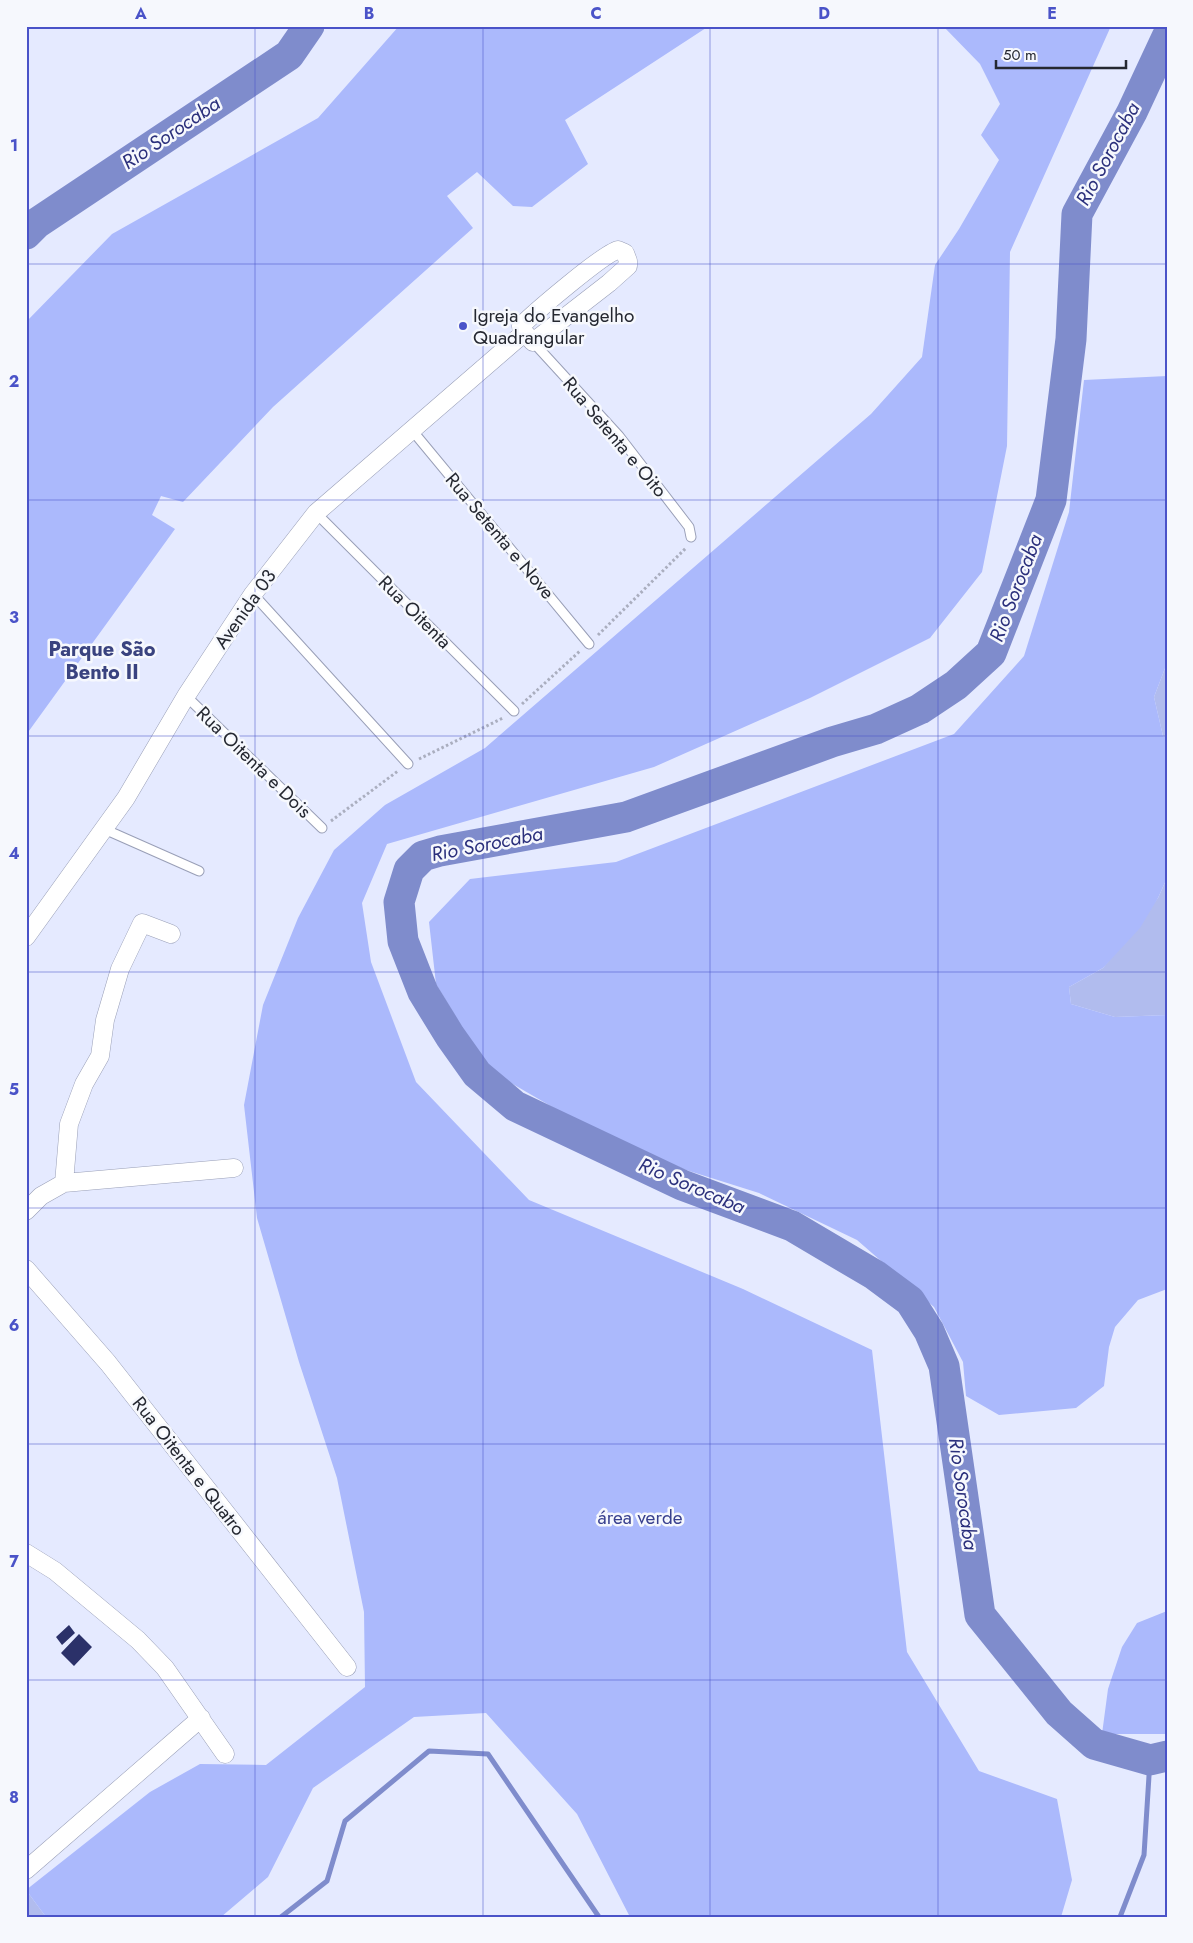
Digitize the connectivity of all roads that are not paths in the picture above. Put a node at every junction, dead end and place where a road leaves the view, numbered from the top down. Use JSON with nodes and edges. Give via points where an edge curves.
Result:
{"nodes":[{"id":1,"x":528,"y":337,"type":"junction"},
{"id":2,"x":411,"y":429,"type":"junction"},
{"id":3,"x":316,"y":513,"type":"junction"},
{"id":4,"x":691,"y":537,"type":"dead end"},
{"id":5,"x":253,"y":594,"type":"junction"},
{"id":6,"x":589,"y":644,"type":"dead end"},
{"id":7,"x":186,"y":696,"type":"junction"},
{"id":8,"x":514,"y":711,"type":"dead end"},
{"id":9,"x":408,"y":764,"type":"dead end"},
{"id":10,"x":322,"y":828,"type":"dead end"},
{"id":11,"x":104,"y":829,"type":"junction"},
{"id":12,"x":198,"y":872,"type":"dead end"},
{"id":13,"x":171,"y":934,"type":"dead end"},
{"id":14,"x":26,"y":937,"type":"edge"},
{"id":15,"x":234,"y":1168,"type":"dead end"},
{"id":16,"x":64,"y":1182,"type":"junction"},
{"id":17,"x":26,"y":1211,"type":"edge"},
{"id":18,"x":26,"y":1269,"type":"edge"},
{"id":19,"x":26,"y":1553,"type":"edge"},
{"id":20,"x":347,"y":1668,"type":"dead end"},
{"id":21,"x":201,"y":1718,"type":"junction"},
{"id":22,"x":225,"y":1754,"type":"dead end"},
{"id":23,"x":27,"y":1868,"type":"edge"}],
"edges":[{"from":1,"to":1,"type":"street","via":[[609,283],[628,266],[625,253],[614,251],[594,265],[521,326]]},
{"from":1,"to":2,"type":"street","name":"Avenida 03"},
{"from":1,"to":4,"type":"lane","name":"Rua Setenta e Oito","via":[[619,436],[689,527]]},
{"from":2,"to":3,"type":"street","name":"Avenida 03"},
{"from":2,"to":6,"type":"lane","name":"Rua Setenta e Nove"},
{"from":3,"to":5,"type":"street","name":"Avenida 03"},
{"from":3,"to":8,"type":"lane","name":"Rua Oitenta"},
{"from":5,"to":7,"type":"street","name":"Avenida 03"},
{"from":5,"to":9,"type":"lane"},
{"from":7,"to":10,"type":"lane","name":"Rua Oitenta e Dois"},
{"from":7,"to":11,"type":"street","name":"Avenida 03"},
{"from":11,"to":12,"type":"lane"},
{"from":11,"to":14,"type":"street","name":"Avenida 03"},
{"from":13,"to":16,"type":"street","via":[[142,922],[120,969],[105,1020],[100,1056],[84,1084],[69,1124]]},
{"from":15,"to":16,"type":"street"},
{"from":16,"to":17,"type":"street","via":[[41,1196]]},
{"from":18,"to":20,"type":"street","name":"Rua Oitenta e Quatro","via":[[108,1363]]},
{"from":19,"to":21,"type":"street","via":[[55,1571],[138,1640],[165,1668]]},
{"from":21,"to":22,"type":"street"},
{"from":21,"to":23,"type":"street"}]}
